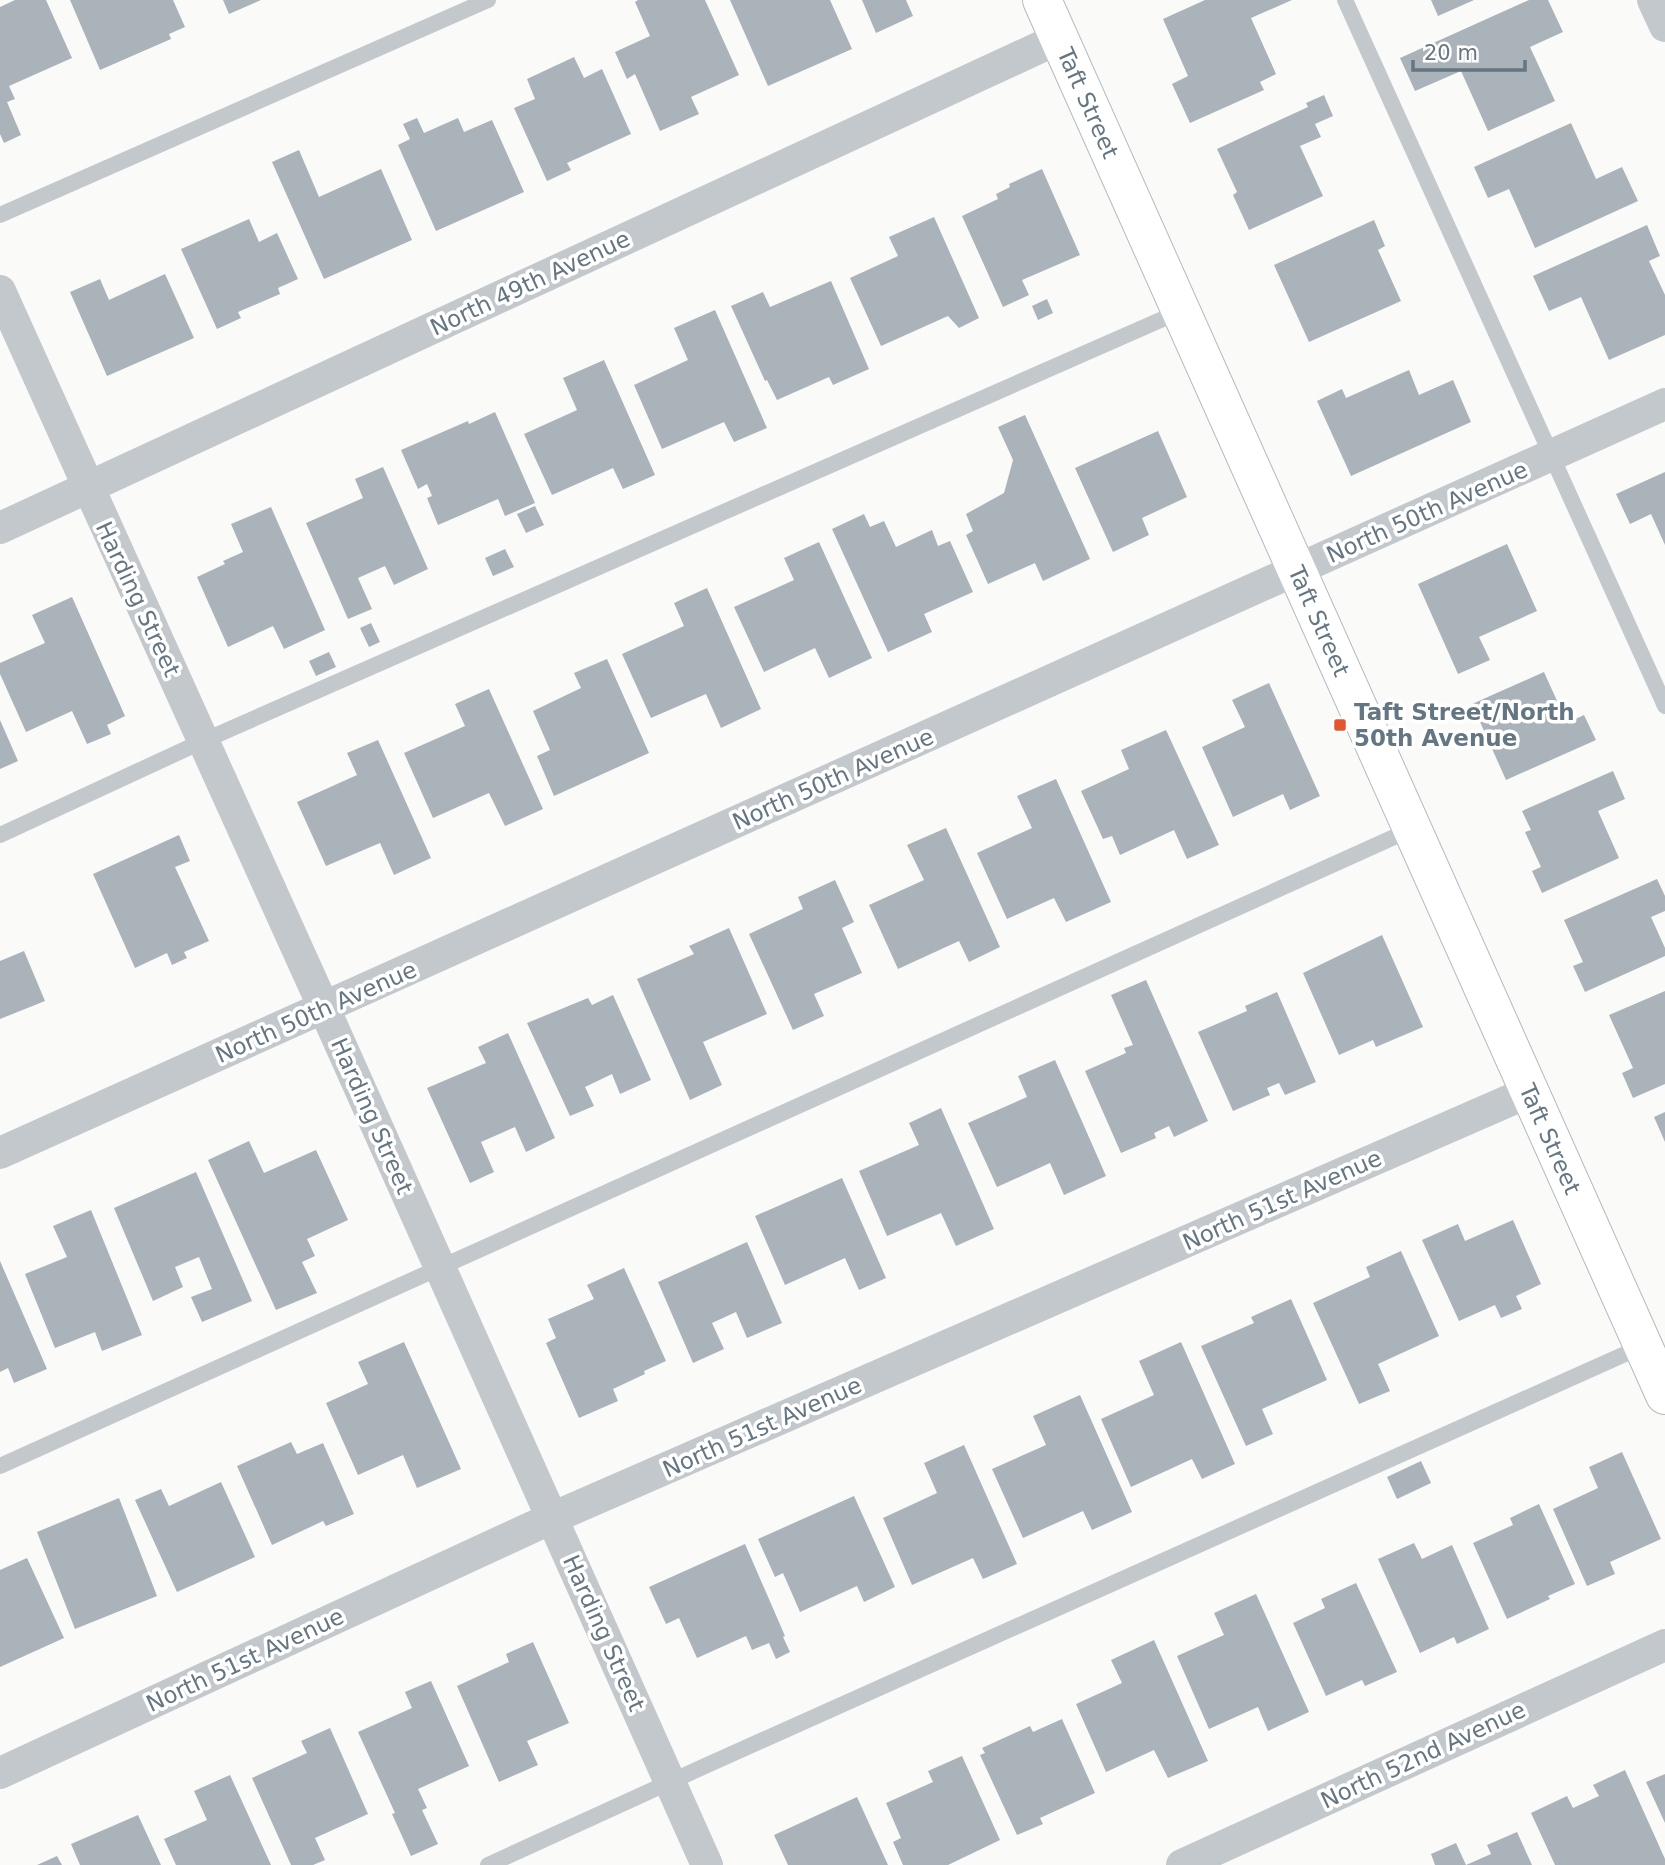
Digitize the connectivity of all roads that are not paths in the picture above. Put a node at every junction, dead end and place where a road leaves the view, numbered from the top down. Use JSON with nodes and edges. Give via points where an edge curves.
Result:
{"nodes":[{"id":1,"x":488,"y":0,"type":"edge"},
{"id":2,"x":1042,"y":0,"type":"edge"},
{"id":3,"x":1345,"y":0,"type":"edge"},
{"id":4,"x":1653,"y":0,"type":"edge"},
{"id":5,"x":1665,"y":26,"type":"edge"},
{"id":6,"x":1060,"y":38,"type":"junction"},
{"id":7,"x":0,"y":215,"type":"edge"},
{"id":8,"x":0,"y":291,"type":"edge"},
{"id":9,"x":1181,"y":311,"type":"junction"},
{"id":10,"x":1665,"y":404,"type":"edge"},
{"id":11,"x":1551,"y":455,"type":"junction"},
{"id":12,"x":87,"y":488,"type":"junction"},
{"id":13,"x":0,"y":528,"type":"edge"},
{"id":14,"x":1296,"y":571,"type":"junction"},
{"id":15,"x":1665,"y":706,"type":"edge"},
{"id":16,"x":203,"y":741,"type":"junction"},
{"id":17,"x":1412,"y":829,"type":"junction"},
{"id":18,"x":0,"y":835,"type":"edge"},
{"id":19,"x":324,"y":1008,"type":"junction"},
{"id":20,"x":1529,"y":1092,"type":"junction"},
{"id":21,"x":0,"y":1153,"type":"edge"},
{"id":22,"x":440,"y":1267,"type":"junction"},
{"id":23,"x":1643,"y":1346,"type":"junction"},
{"id":24,"x":1665,"y":1395,"type":"edge"},
{"id":25,"x":0,"y":1466,"type":"edge"},
{"id":26,"x":552,"y":1518,"type":"junction"},
{"id":27,"x":1665,"y":1645,"type":"edge"},
{"id":28,"x":0,"y":1773,"type":"edge"},
{"id":29,"x":670,"y":1782,"type":"junction"},
{"id":30,"x":488,"y":1865,"type":"edge"},
{"id":31,"x":707,"y":1865,"type":"edge"},
{"id":32,"x":1182,"y":1865,"type":"edge"}],
"edges":[{"from":1,"to":7,"type":"lane"},
{"from":2,"to":6,"type":"street","name":"Taft Street"},
{"from":3,"to":11,"type":"lane"},
{"from":4,"to":5,"type":"street"},
{"from":6,"to":9,"type":"street","name":"Taft Street"},
{"from":6,"to":12,"type":"street","name":"North 49th Avenue"},
{"from":8,"to":12,"type":"street","name":"Harding Street"},
{"from":9,"to":14,"type":"street","name":"Taft Street"},
{"from":9,"to":16,"type":"lane"},
{"from":10,"to":11,"type":"street","name":"North 50th Avenue"},
{"from":11,"to":14,"type":"street","name":"North 50th Avenue"},
{"from":11,"to":15,"type":"lane"},
{"from":12,"to":13,"type":"street","name":"North 49th Avenue"},
{"from":12,"to":16,"type":"street","name":"Harding Street"},
{"from":14,"to":17,"type":"street","name":"Taft Street"},
{"from":14,"to":19,"type":"street","name":"North 50th Avenue"},
{"from":16,"to":18,"type":"lane"},
{"from":16,"to":19,"type":"street","name":"Harding Street"},
{"from":17,"to":20,"type":"street","name":"Taft Street"},
{"from":17,"to":22,"type":"lane"},
{"from":19,"to":21,"type":"street","name":"North 50th Avenue"},
{"from":19,"to":22,"type":"street","name":"Harding Street"},
{"from":20,"to":23,"type":"street","name":"Taft Street"},
{"from":20,"to":26,"type":"street","name":"North 51st Avenue"},
{"from":22,"to":25,"type":"lane"},
{"from":22,"to":26,"type":"street","name":"Harding Street"},
{"from":23,"to":24,"type":"street","name":"Taft Street"},
{"from":23,"to":29,"type":"lane"},
{"from":26,"to":28,"type":"street","name":"North 51st Avenue"},
{"from":26,"to":29,"type":"street","name":"Harding Street"},
{"from":27,"to":32,"type":"street","name":"North 52nd Avenue"},
{"from":29,"to":30,"type":"lane"},
{"from":29,"to":31,"type":"street","name":"Harding Street"}]}
